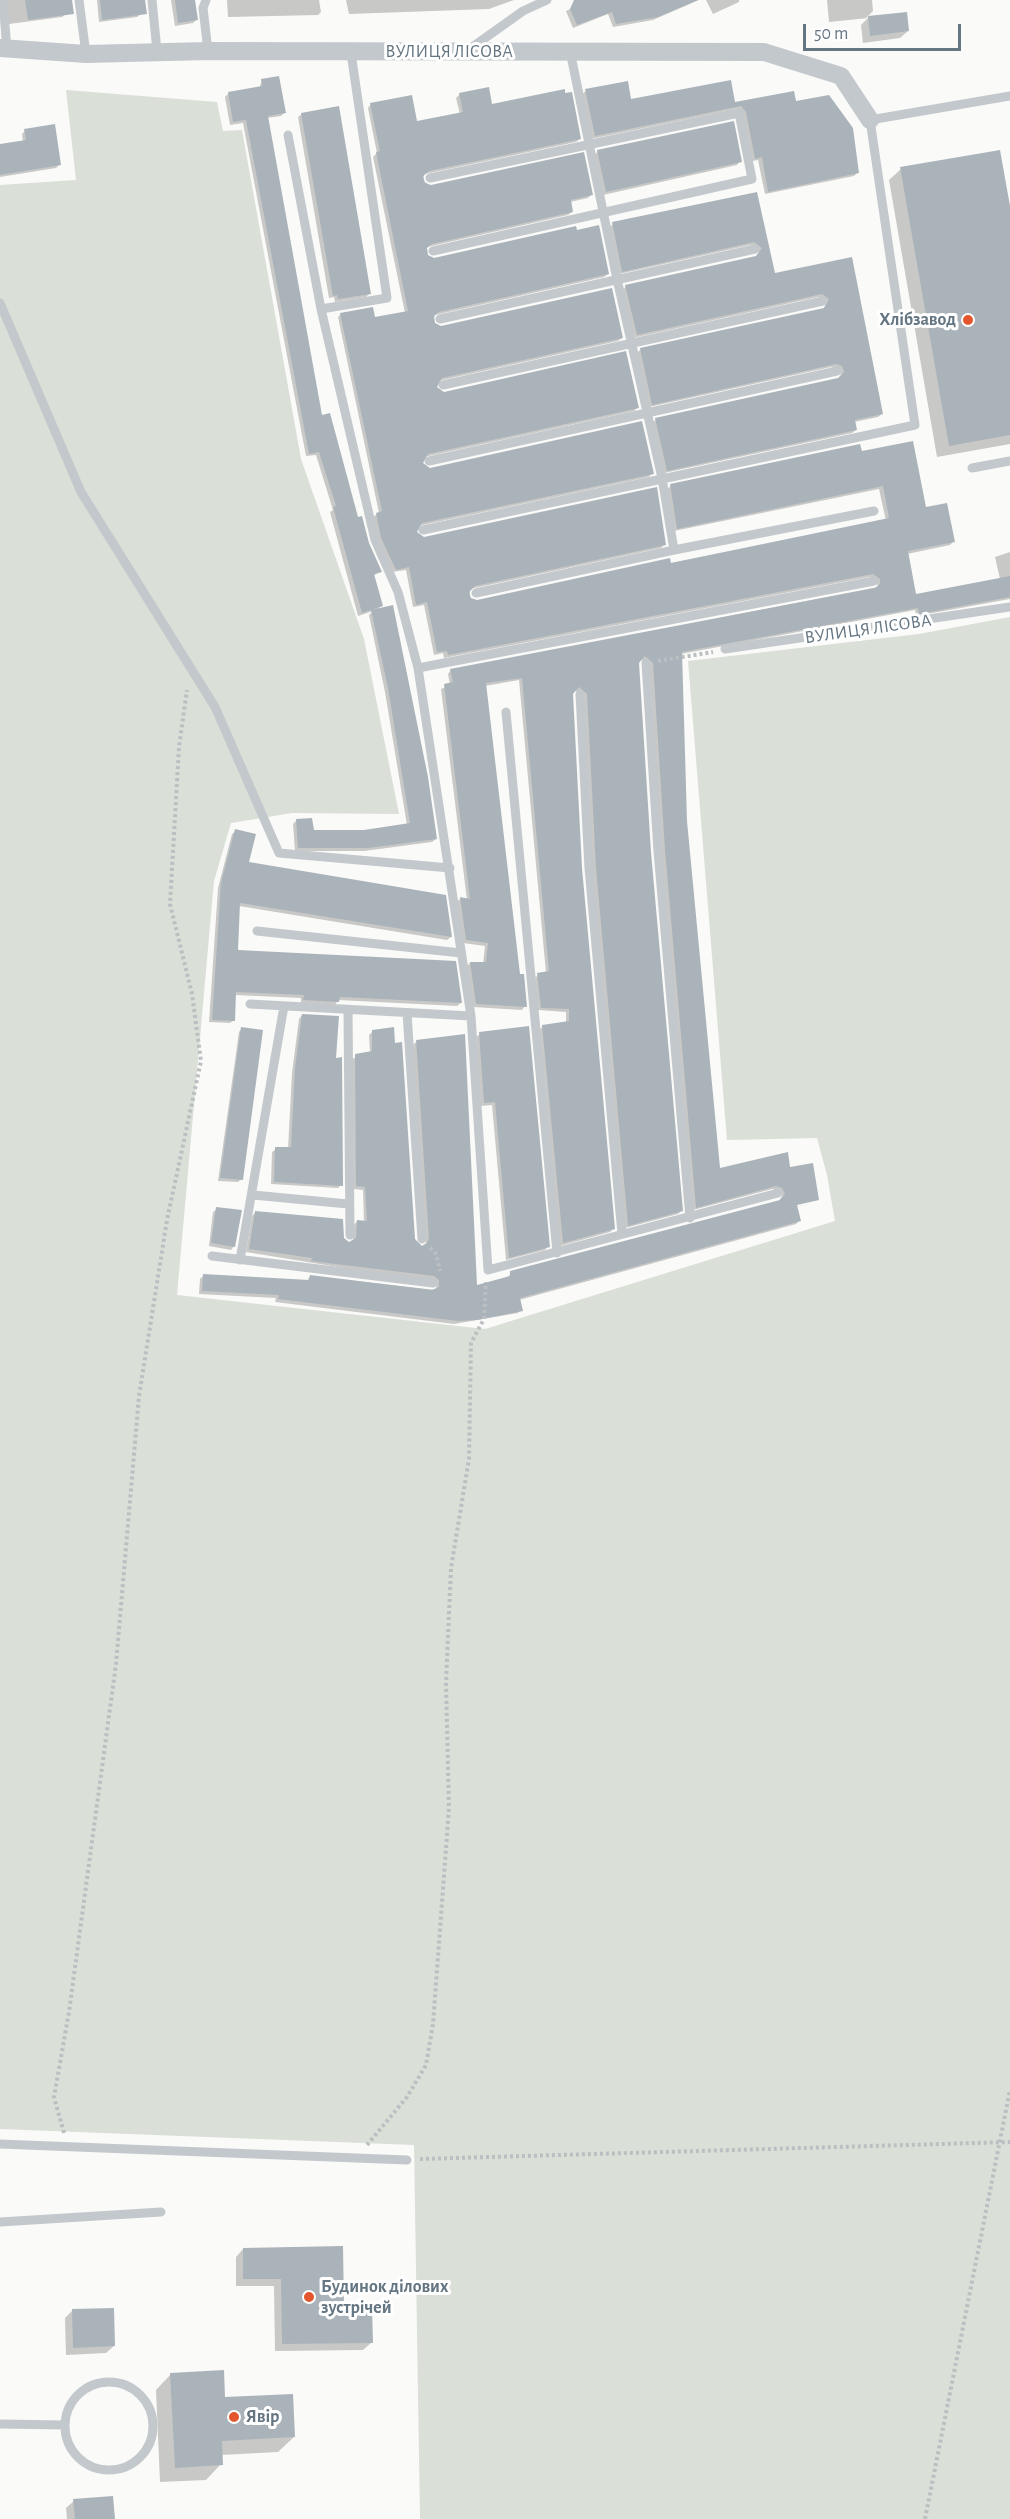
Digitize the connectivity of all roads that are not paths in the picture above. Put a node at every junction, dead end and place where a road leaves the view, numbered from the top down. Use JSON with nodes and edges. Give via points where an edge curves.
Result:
{"nodes":[{"id":1,"x":3,"y":0,"type":"edge"},
{"id":2,"x":79,"y":0,"type":"edge"},
{"id":3,"x":152,"y":0,"type":"edge"},
{"id":4,"x":206,"y":0,"type":"edge"},
{"id":5,"x":548,"y":0,"type":"edge"},
{"id":6,"x":4,"y":49,"type":"edge"},
{"id":7,"x":157,"y":51,"type":"junction"},
{"id":8,"x":208,"y":51,"type":"junction"},
{"id":9,"x":467,"y":51,"type":"junction"},
{"id":10,"x":570,"y":51,"type":"junction"},
{"id":11,"x":351,"y":52,"type":"junction"},
{"id":12,"x":86,"y":54,"type":"junction"},
{"id":13,"x":1010,"y":96,"type":"edge"},
{"id":14,"x":870,"y":120,"type":"junction"},
{"id":15,"x":288,"y":135,"type":"dead end"},
{"id":16,"x":590,"y":145,"type":"junction"},
{"id":17,"x":430,"y":178,"type":"dead end"},
{"id":18,"x":604,"y":212,"type":"junction"},
{"id":19,"x":755,"y":249,"type":"dead end"},
{"id":20,"x":433,"y":251,"type":"dead end"},
{"id":21,"x":617,"y":279,"type":"junction"},
{"id":22,"x":823,"y":302,"type":"dead end"},
{"id":23,"x":0,"y":303,"type":"edge"},
{"id":24,"x":321,"y":309,"type":"junction"},
{"id":25,"x":440,"y":319,"type":"dead end"},
{"id":26,"x":631,"y":343,"type":"junction"},
{"id":27,"x":837,"y":371,"type":"dead end"},
{"id":28,"x":442,"y":385,"type":"dead end"},
{"id":29,"x":646,"y":412,"type":"junction"},
{"id":30,"x":1010,"y":460,"type":"edge"},
{"id":31,"x":429,"y":461,"type":"dead end"},
{"id":32,"x":972,"y":468,"type":"dead end"},
{"id":33,"x":662,"y":478,"type":"junction"},
{"id":34,"x":874,"y":512,"type":"dead end"},
{"id":35,"x":423,"y":530,"type":"dead end"},
{"id":36,"x":674,"y":550,"type":"junction"},
{"id":37,"x":874,"y":581,"type":"dead end"},
{"id":38,"x":476,"y":594,"type":"dead end"},
{"id":39,"x":1010,"y":608,"type":"edge"},
{"id":40,"x":725,"y":650,"type":"road end"},
{"id":41,"x":646,"y":663,"type":"road end"},
{"id":42,"x":418,"y":668,"type":"junction"},
{"id":43,"x":580,"y":694,"type":"dead end"},
{"id":44,"x":506,"y":712,"type":"dead end"},
{"id":45,"x":450,"y":868,"type":"junction"},
{"id":46,"x":257,"y":931,"type":"dead end"},
{"id":47,"x":461,"y":952,"type":"junction"},
{"id":48,"x":250,"y":1004,"type":"dead end"},
{"id":49,"x":284,"y":1006,"type":"junction"},
{"id":50,"x":348,"y":1010,"type":"junction"},
{"id":51,"x":407,"y":1013,"type":"junction"},
{"id":52,"x":471,"y":1016,"type":"junction"},
{"id":53,"x":778,"y":1193,"type":"dead end"},
{"id":54,"x":253,"y":1195,"type":"junction"},
{"id":55,"x":348,"y":1204,"type":"junction"},
{"id":56,"x":690,"y":1218,"type":"junction"},
{"id":57,"x":621,"y":1234,"type":"junction"},
{"id":58,"x":350,"y":1235,"type":"dead end"},
{"id":59,"x":422,"y":1239,"type":"road end"},
{"id":60,"x":557,"y":1253,"type":"junction"},
{"id":61,"x":212,"y":1256,"type":"dead end"},
{"id":62,"x":240,"y":1260,"type":"junction"},
{"id":63,"x":433,"y":1284,"type":"road end"},
{"id":64,"x":0,"y":2144,"type":"edge"},
{"id":65,"x":407,"y":2160,"type":"road end"},
{"id":66,"x":161,"y":2212,"type":"dead end"},
{"id":67,"x":0,"y":2222,"type":"edge"},
{"id":68,"x":0,"y":2424,"type":"edge"},
{"id":69,"x":65,"y":2425,"type":"junction"}],
"edges":[{"from":1,"to":6,"type":"lane"},
{"from":2,"to":12,"type":"lane"},
{"from":3,"to":7,"type":"lane"},
{"from":4,"to":8,"type":"lane","via":[[203,8]]},
{"from":5,"to":9,"type":"lane","via":[[523,11]]},
{"from":6,"to":12,"type":"street","name":"ВУЛИЦЯ ЛІСОВА"},
{"from":7,"to":8,"type":"street","name":"ВУЛИЦЯ ЛІСОВА"},
{"from":7,"to":12,"type":"street","name":"ВУЛИЦЯ ЛІСОВА"},
{"from":8,"to":11,"type":"street","name":"ВУЛИЦЯ ЛІСОВА"},
{"from":9,"to":10,"type":"street","name":"ВУЛИЦЯ ЛІСОВА"},
{"from":9,"to":11,"type":"street","name":"ВУЛИЦЯ ЛІСОВА"},
{"from":10,"to":14,"type":"street","name":"ВУЛИЦЯ ЛІСОВА","via":[[764,52],[841,76]]},
{"from":10,"to":16,"type":"lane"},
{"from":11,"to":24,"type":"lane","via":[[387,298]]},
{"from":13,"to":14,"type":"lane"},
{"from":14,"to":33,"type":"lane","via":[[915,425]]},
{"from":15,"to":24,"type":"lane"},
{"from":16,"to":17,"type":"lane"},
{"from":16,"to":18,"type":"lane"},
{"from":16,"to":18,"type":"lane","via":[[739,113],[752,179]]},
{"from":18,"to":20,"type":"lane"},
{"from":18,"to":21,"type":"lane"},
{"from":19,"to":21,"type":"lane"},
{"from":21,"to":25,"type":"lane"},
{"from":21,"to":26,"type":"lane"},
{"from":22,"to":26,"type":"lane"},
{"from":23,"to":45,"type":"lane","via":[[81,492],[214,707],[279,853]]},
{"from":24,"to":42,"type":"lane","via":[[375,540],[398,592]]},
{"from":26,"to":28,"type":"lane"},
{"from":26,"to":29,"type":"lane"},
{"from":27,"to":29,"type":"lane"},
{"from":29,"to":31,"type":"lane"},
{"from":29,"to":33,"type":"lane"},
{"from":30,"to":32,"type":"lane"},
{"from":33,"to":35,"type":"lane"},
{"from":33,"to":36,"type":"lane"},
{"from":34,"to":36,"type":"lane"},
{"from":36,"to":38,"type":"lane"},
{"from":37,"to":42,"type":"lane"},
{"from":39,"to":40,"type":"lane","name":"ВУЛИЦЯ ЛІСОВА"},
{"from":41,"to":56,"type":"lane"},
{"from":42,"to":45,"type":"lane"},
{"from":43,"to":57,"type":"lane","via":[[590,868]]},
{"from":44,"to":60,"type":"lane"},
{"from":45,"to":47,"type":"lane"},
{"from":46,"to":47,"type":"lane"},
{"from":47,"to":52,"type":"lane"},
{"from":48,"to":49,"type":"lane"},
{"from":49,"to":50,"type":"lane"},
{"from":49,"to":54,"type":"lane"},
{"from":50,"to":51,"type":"lane"},
{"from":50,"to":55,"type":"lane"},
{"from":51,"to":52,"type":"lane"},
{"from":51,"to":59,"type":"lane"},
{"from":52,"to":60,"type":"lane","via":[[488,1269]]},
{"from":53,"to":56,"type":"lane"},
{"from":54,"to":55,"type":"lane"},
{"from":54,"to":62,"type":"lane"},
{"from":55,"to":58,"type":"lane"},
{"from":56,"to":57,"type":"lane"},
{"from":57,"to":60,"type":"lane"},
{"from":61,"to":62,"type":"lane"},
{"from":62,"to":63,"type":"lane"},
{"from":64,"to":65,"type":"lane"},
{"from":66,"to":67,"type":"lane"},
{"from":68,"to":69,"type":"lane"},
{"from":69,"to":69,"type":"lane","via":[[73,2451],[96,2469],[125,2468],[138,2460],[153,2435],[149,2407],[141,2395],[115,2382],[87,2388],[76,2397]]}]}
